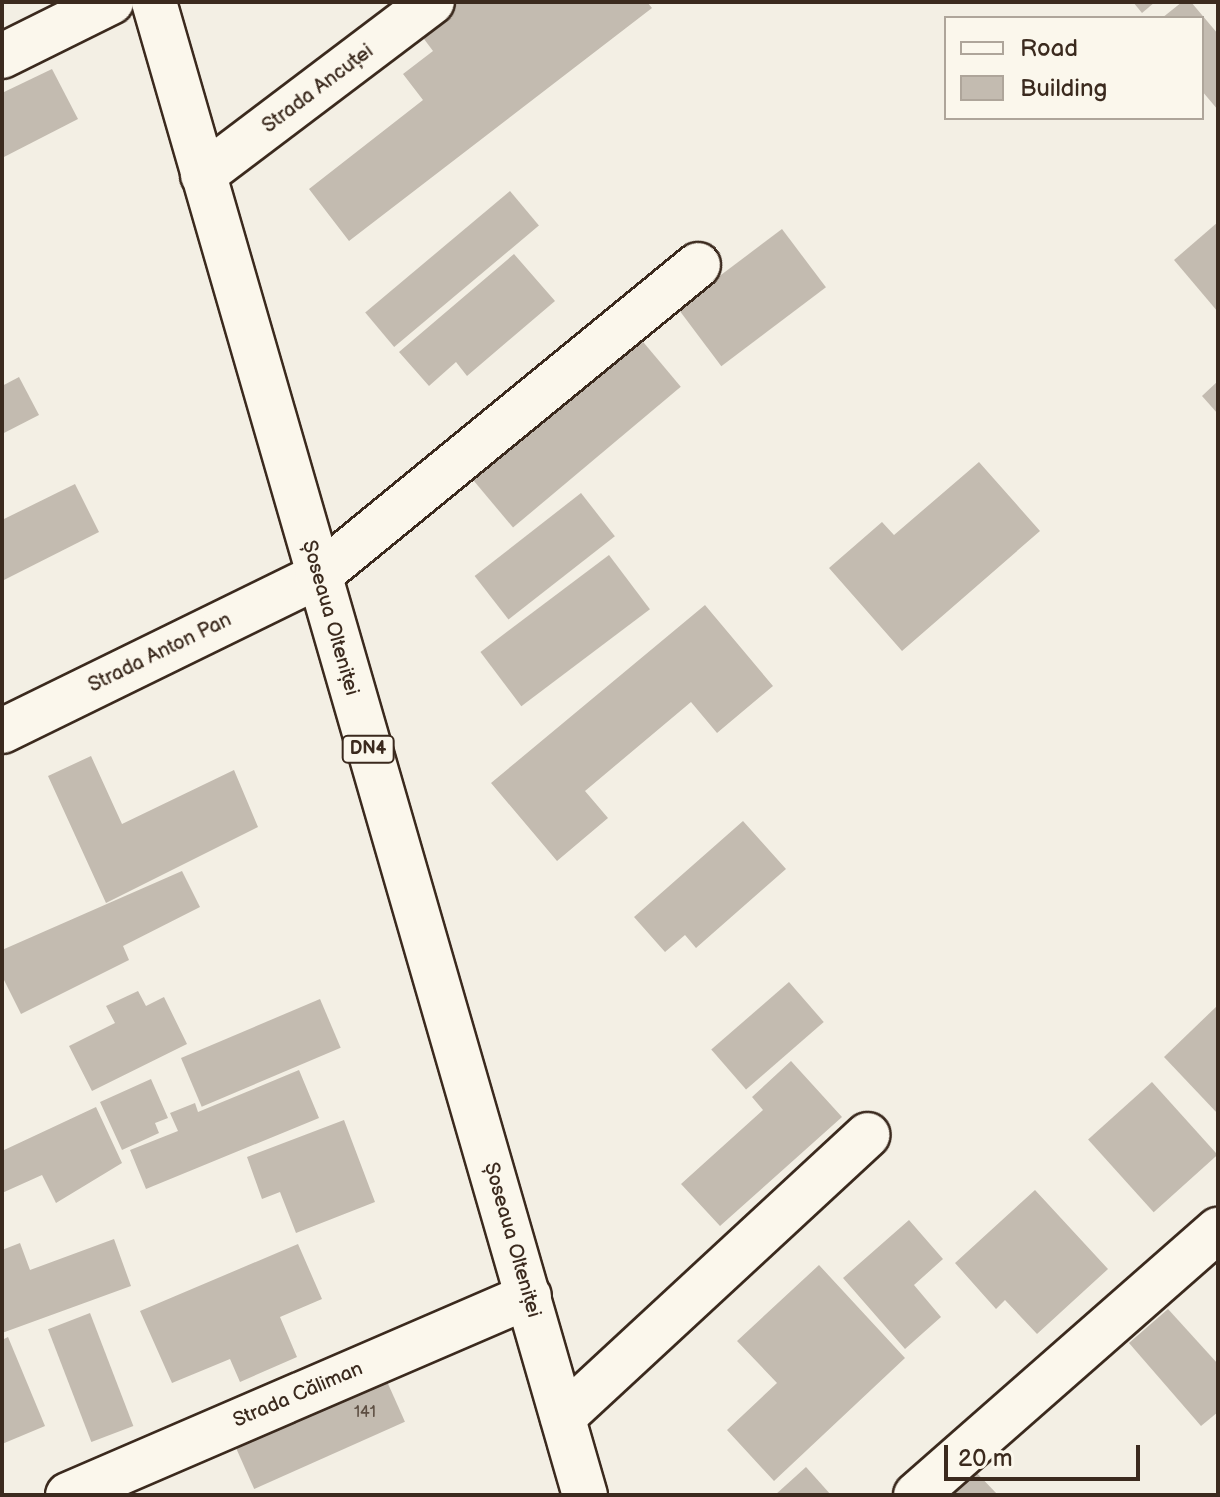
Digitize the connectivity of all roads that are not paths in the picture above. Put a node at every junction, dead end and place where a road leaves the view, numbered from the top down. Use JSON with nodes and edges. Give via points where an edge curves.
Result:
{"nodes":[{"id":1,"x":111,"y":2,"type":"edge"},
{"id":2,"x":154,"y":2,"type":"edge"},
{"id":3,"x":432,"y":2,"type":"edge"},
{"id":4,"x":2,"y":56,"type":"edge"},
{"id":5,"x":203,"y":175,"type":"junction"},
{"id":6,"x":698,"y":265,"type":"dead end"},
{"id":7,"x":318,"y":576,"type":"junction"},
{"id":8,"x":2,"y":731,"type":"edge"},
{"id":9,"x":867,"y":1135,"type":"dead end"},
{"id":10,"x":1218,"y":1230,"type":"edge"},
{"id":11,"x":529,"y":1296,"type":"junction"},
{"id":12,"x":563,"y":1417,"type":"junction"},
{"id":13,"x":68,"y":1495,"type":"edge"},
{"id":14,"x":585,"y":1495,"type":"edge"},
{"id":15,"x":916,"y":1495,"type":"edge"}],
"edges":[{"from":1,"to":4,"type":"street"},
{"from":2,"to":5,"type":"street","name":"Șoseaua Olteniței","number":"DN4"},
{"from":3,"to":5,"type":"street","name":"Strada Ancuței"},
{"from":5,"to":7,"type":"street","name":"Șoseaua Olteniței","number":"DN4"},
{"from":6,"to":7,"type":"street","name":"Strada Anton Pan"},
{"from":7,"to":8,"type":"street","name":"Strada Anton Pan"},
{"from":7,"to":11,"type":"street","name":"Șoseaua Olteniței","number":"DN4"},
{"from":9,"to":12,"type":"street"},
{"from":10,"to":15,"type":"street"},
{"from":11,"to":12,"type":"street","name":"Șoseaua Olteniței","number":"DN4"},
{"from":11,"to":13,"type":"street","name":"Strada Căliman"},
{"from":12,"to":14,"type":"street","name":"Șoseaua Olteniței","number":"DN4"}]}
